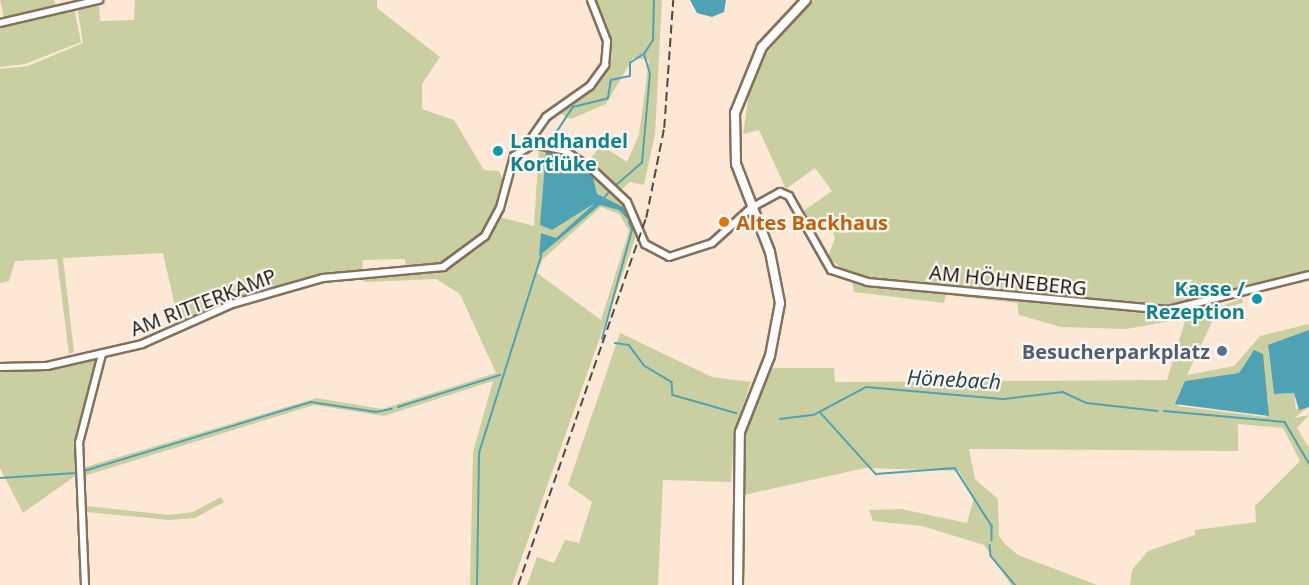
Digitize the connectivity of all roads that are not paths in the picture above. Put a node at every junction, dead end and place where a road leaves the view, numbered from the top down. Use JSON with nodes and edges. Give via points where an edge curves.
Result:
{"nodes":[{"id":1,"x":56,"y":0,"type":"edge"},
{"id":2,"x":99,"y":0,"type":"edge"},
{"id":3,"x":591,"y":0,"type":"edge"},
{"id":4,"x":806,"y":0,"type":"edge"},
{"id":5,"x":58,"y":8,"type":"junction"},
{"id":6,"x":0,"y":23,"type":"edge"},
{"id":7,"x":526,"y":146,"type":"junction"},
{"id":8,"x":751,"y":208,"type":"junction"},
{"id":9,"x":1309,"y":275,"type":"edge"},
{"id":10,"x":102,"y":354,"type":"junction"},
{"id":11,"x":0,"y":367,"type":"edge"},
{"id":12,"x":85,"y":585,"type":"edge"},
{"id":13,"x":738,"y":585,"type":"edge"}],
"edges":[{"from":1,"to":5,"type":"street"},
{"from":2,"to":5,"type":"street"},
{"from":3,"to":7,"type":"street","name":"AM RITTERKAMP","via":[[607,41],[605,65],[590,86],[546,117]]},
{"from":4,"to":8,"type":"main road","via":[[752,65],[735,113],[736,164]]},
{"from":5,"to":6,"type":"street"},
{"from":7,"to":8,"type":"street","via":[[565,152],[608,182],[645,244],[669,257],[712,243]]},
{"from":7,"to":10,"type":"street","name":"AM RITTERKAMP","via":[[509,166],[500,208],[485,236],[443,267],[323,278],[232,304],[150,341]]},
{"from":8,"to":9,"type":"street","name":"AM HÖHNEBERG","via":[[775,192],[785,193],[831,270],[867,282],[1168,310]]},
{"from":8,"to":13,"type":"main road","via":[[770,252],[780,303],[771,356],[740,432]]},
{"from":10,"to":11,"type":"street","name":"AM RITTERKAMP","via":[[48,366]]},
{"from":10,"to":12,"type":"street","via":[[79,443]]}]}
